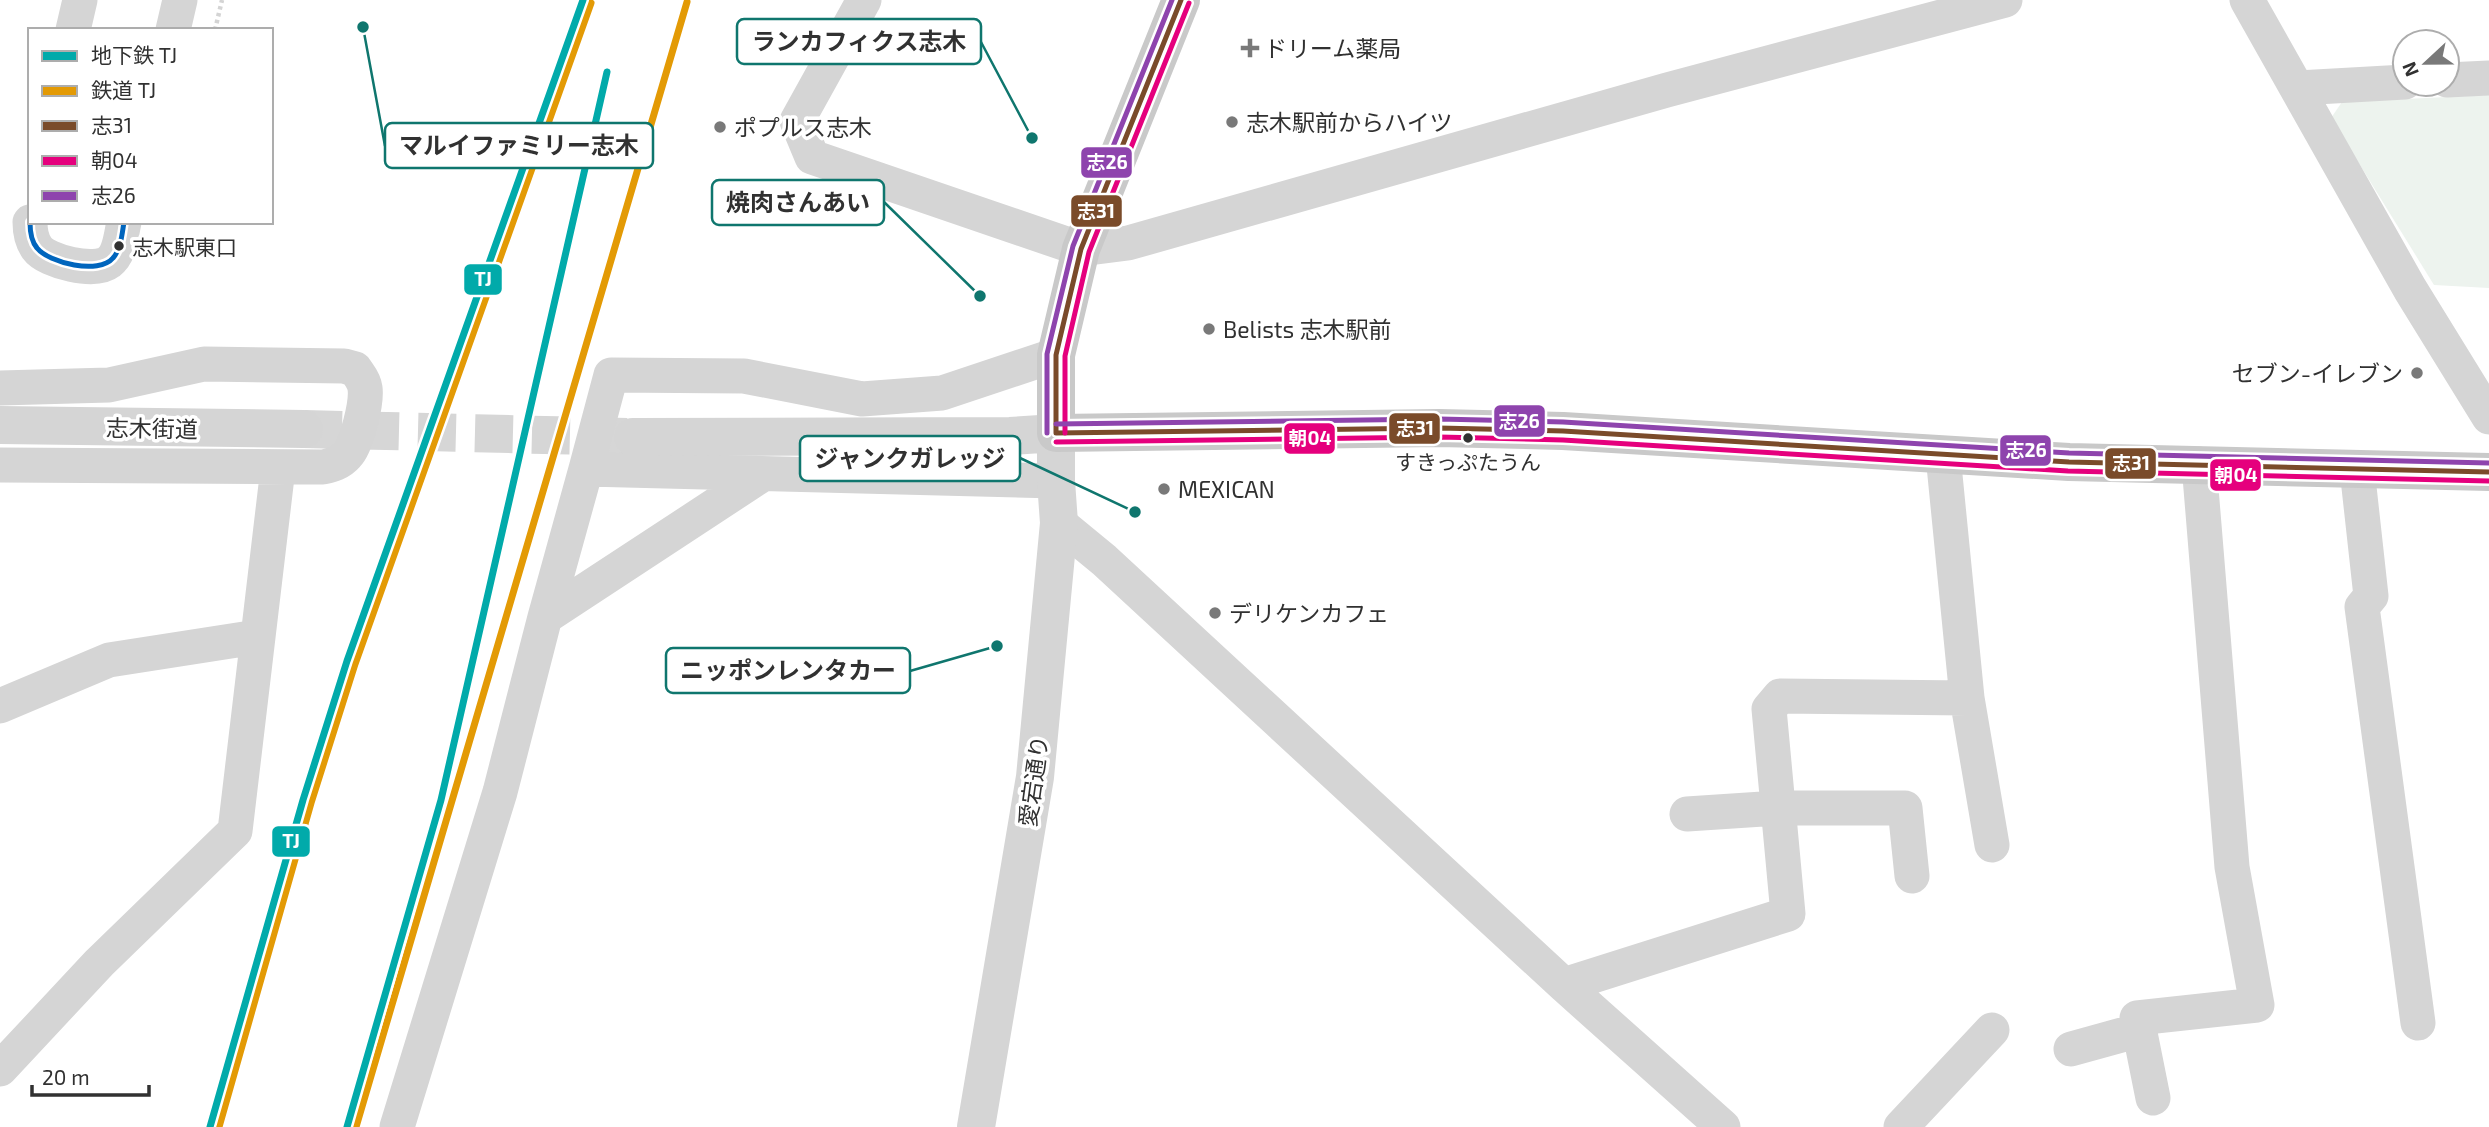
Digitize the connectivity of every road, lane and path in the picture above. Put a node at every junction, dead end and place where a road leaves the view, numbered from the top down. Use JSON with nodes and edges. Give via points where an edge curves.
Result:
{"nodes":[{"id":1,"x":80,"y":0,"type":"edge"},
{"id":2,"x":180,"y":0,"type":"edge"},
{"id":3,"x":222,"y":0,"type":"edge"},
{"id":4,"x":864,"y":0,"type":"edge"},
{"id":5,"x":1181,"y":0,"type":"edge"},
{"id":6,"x":2005,"y":0,"type":"edge"},
{"id":7,"x":2247,"y":0,"type":"edge"},
{"id":8,"x":73,"y":28,"type":"edge"},
{"id":9,"x":173,"y":28,"type":"edge"},
{"id":10,"x":215,"y":28,"type":"edge"},
{"id":11,"x":2489,"y":78,"type":"edge"},
{"id":12,"x":2461,"y":79,"type":"edge"},
{"id":13,"x":2391,"y":83,"type":"edge"},
{"id":14,"x":2298,"y":88,"type":"junction"},
{"id":15,"x":30,"y":224,"type":"edge"},
{"id":16,"x":124,"y":224,"type":"edge"},
{"id":17,"x":1081,"y":249,"type":"junction"},
{"id":18,"x":1056,"y":355,"type":"junction"},
{"id":19,"x":0,"y":388,"type":"edge"},
{"id":20,"x":2489,"y":417,"type":"edge"},
{"id":21,"x":0,"y":425,"type":"edge"},
{"id":22,"x":304,"y":429,"type":"tunnel mouth"},
{"id":23,"x":1056,"y":433,"type":"junction"},
{"id":24,"x":633,"y":437,"type":"tunnel mouth"},
{"id":25,"x":1943,"y":455,"type":"junction"},
{"id":26,"x":2199,"y":464,"type":"junction"},
{"id":27,"x":0,"y":465,"type":"edge"},
{"id":28,"x":278,"y":468,"type":"junction"},
{"id":29,"x":586,"y":469,"type":"junction"},
{"id":30,"x":2357,"y":469,"type":"junction"},
{"id":31,"x":2489,"y":472,"type":"edge"},
{"id":32,"x":763,"y":474,"type":"junction"},
{"id":33,"x":1056,"y":481,"type":"junction"},
{"id":34,"x":1059,"y":523,"type":"junction"},
{"id":35,"x":545,"y":617,"type":"junction"},
{"id":36,"x":257,"y":636,"type":"junction"},
{"id":37,"x":1967,"y":698,"type":"junction"},
{"id":38,"x":0,"y":706,"type":"edge"},
{"id":39,"x":1778,"y":808,"type":"junction"},
{"id":40,"x":1688,"y":814,"type":"dead end"},
{"id":41,"x":1992,"y":845,"type":"dead end"},
{"id":42,"x":1912,"y":876,"type":"dead end"},
{"id":43,"x":1564,"y":985,"type":"junction"},
{"id":44,"x":2418,"y":1023,"type":"dead end"},
{"id":45,"x":1993,"y":1030,"type":"dead end"},
{"id":46,"x":2140,"y":1030,"type":"junction"},
{"id":47,"x":2071,"y":1049,"type":"dead end"},
{"id":48,"x":0,"y":1069,"type":"edge"},
{"id":49,"x":2154,"y":1098,"type":"dead end"},
{"id":50,"x":397,"y":1127,"type":"edge"},
{"id":51,"x":976,"y":1127,"type":"edge"},
{"id":52,"x":1723,"y":1127,"type":"edge"},
{"id":53,"x":1901,"y":1127,"type":"edge"}],
"edges":[{"from":1,"to":8,"type":"street"},
{"from":2,"to":9,"type":"street"},
{"from":3,"to":10,"type":"path"},
{"from":4,"to":17,"type":"street","via":[[797,121],[812,157]]},
{"from":5,"to":17,"type":"main road"},
{"from":6,"to":17,"type":"street","via":[[1654,93],[1128,243]]},
{"from":7,"to":14,"type":"street"},
{"from":11,"to":12,"type":"street"},
{"from":13,"to":14,"type":"street"},
{"from":14,"to":20,"type":"street","via":[[2410,289]]},
{"from":15,"to":16,"type":"street","via":[[37,248],[47,257],[99,267],[110,262],[117,251]]},
{"from":17,"to":18,"type":"main road"},
{"from":18,"to":23,"type":"main road"},
{"from":18,"to":29,"type":"street","via":[[942,393],[862,399],[744,376],[611,375]]},
{"from":19,"to":28,"type":"street","via":[[109,385],[204,364],[355,369],[366,390],[356,444],[347,456],[323,467]]},
{"from":21,"to":22,"type":"street","name":"志木街道"},
{"from":23,"to":24,"type":"street"},
{"from":23,"to":25,"type":"main road","via":[[1563,431]]},
{"from":23,"to":33,"type":"street","name":"愛宕通り"},
{"from":25,"to":26,"type":"main road"},
{"from":25,"to":37,"type":"street"},
{"from":26,"to":30,"type":"main road"},
{"from":26,"to":46,"type":"street","via":[[2232,867],[2257,1005],[2137,1018]]},
{"from":27,"to":28,"type":"street"},
{"from":28,"to":36,"type":"street"},
{"from":29,"to":32,"type":"street"},
{"from":29,"to":35,"type":"street"},
{"from":30,"to":31,"type":"main road"},
{"from":30,"to":44,"type":"street","via":[[2371,596],[2362,607]]},
{"from":32,"to":33,"type":"street"},
{"from":32,"to":35,"type":"street"},
{"from":33,"to":34,"type":"street","name":"愛宕通り"},
{"from":34,"to":43,"type":"street"},
{"from":34,"to":51,"type":"street","name":"愛宕通り","via":[[1035,777]]},
{"from":35,"to":50,"type":"street","via":[[500,792]]},
{"from":36,"to":38,"type":"street","via":[[109,660]]},
{"from":36,"to":48,"type":"street","via":[[235,831],[99,963]]},
{"from":37,"to":39,"type":"street","via":[[1780,696],[1769,709]]},
{"from":37,"to":41,"type":"street"},
{"from":39,"to":40,"type":"street"},
{"from":39,"to":42,"type":"street","via":[[1905,808]]},
{"from":39,"to":43,"type":"street","via":[[1787,914]]},
{"from":43,"to":52,"type":"street"},
{"from":45,"to":53,"type":"street"},
{"from":46,"to":47,"type":"street"},
{"from":46,"to":49,"type":"street"}]}
